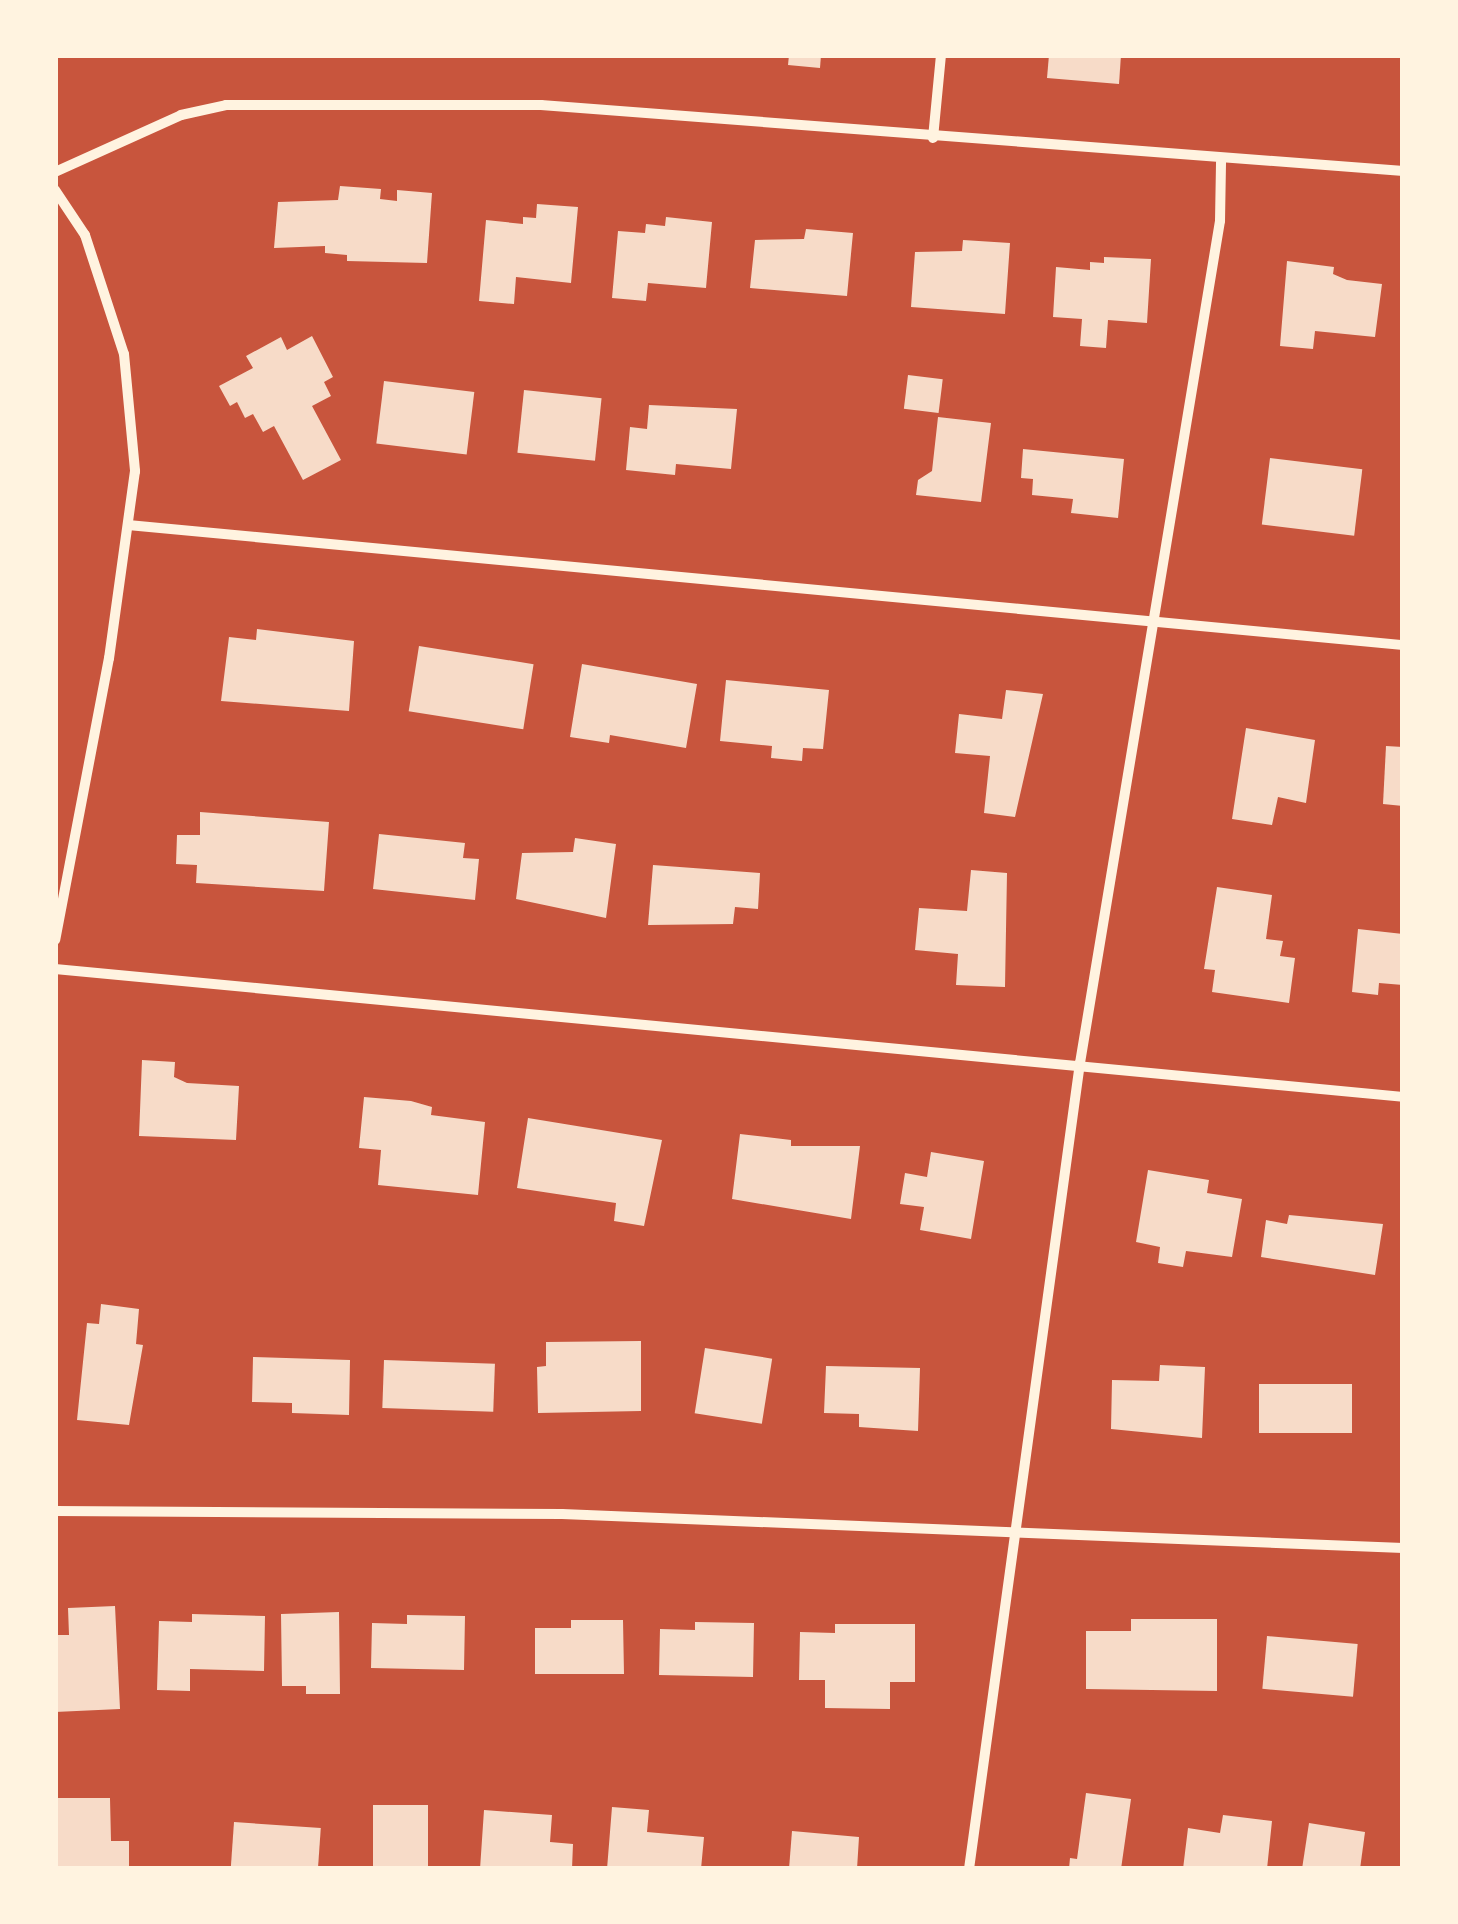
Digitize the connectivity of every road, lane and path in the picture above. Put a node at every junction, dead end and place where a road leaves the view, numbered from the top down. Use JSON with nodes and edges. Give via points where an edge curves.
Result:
{"nodes":[{"id":1,"x":941,"y":55,"type":"edge"},
{"id":2,"x":933,"y":138,"type":"junction"},
{"id":3,"x":1222,"y":162,"type":"junction"},
{"id":4,"x":1403,"y":171,"type":"edge"},
{"id":5,"x":55,"y":172,"type":"edge"},
{"id":6,"x":55,"y":190,"type":"edge"},
{"id":7,"x":128,"y":525,"type":"junction"},
{"id":8,"x":1152,"y":623,"type":"junction"},
{"id":9,"x":1403,"y":644,"type":"edge"},
{"id":10,"x":55,"y":940,"type":"edge"},
{"id":11,"x":55,"y":969,"type":"edge"},
{"id":12,"x":1080,"y":1063,"type":"junction"},
{"id":13,"x":1403,"y":1097,"type":"edge"},
{"id":14,"x":55,"y":1511,"type":"edge"},
{"id":15,"x":1012,"y":1530,"type":"junction"},
{"id":16,"x":1403,"y":1548,"type":"edge"},
{"id":17,"x":969,"y":1869,"type":"edge"}],
"edges":[{"from":1,"to":2,"type":"street"},
{"from":2,"to":3,"type":"street"},
{"from":2,"to":5,"type":"street","via":[[541,104],[226,105],[182,115]]},
{"from":3,"to":4,"type":"street"},
{"from":3,"to":8,"type":"street","via":[[1220,221]]},
{"from":6,"to":7,"type":"street","via":[[85,235],[124,354],[136,472]]},
{"from":7,"to":8,"type":"street"},
{"from":7,"to":10,"type":"street"},
{"from":8,"to":9,"type":"street"},
{"from":8,"to":12,"type":"street"},
{"from":11,"to":12,"type":"street"},
{"from":12,"to":13,"type":"street"},
{"from":12,"to":15,"type":"street"},
{"from":14,"to":15,"type":"street","via":[[562,1514]]},
{"from":15,"to":16,"type":"street"},
{"from":15,"to":17,"type":"street"}]}
